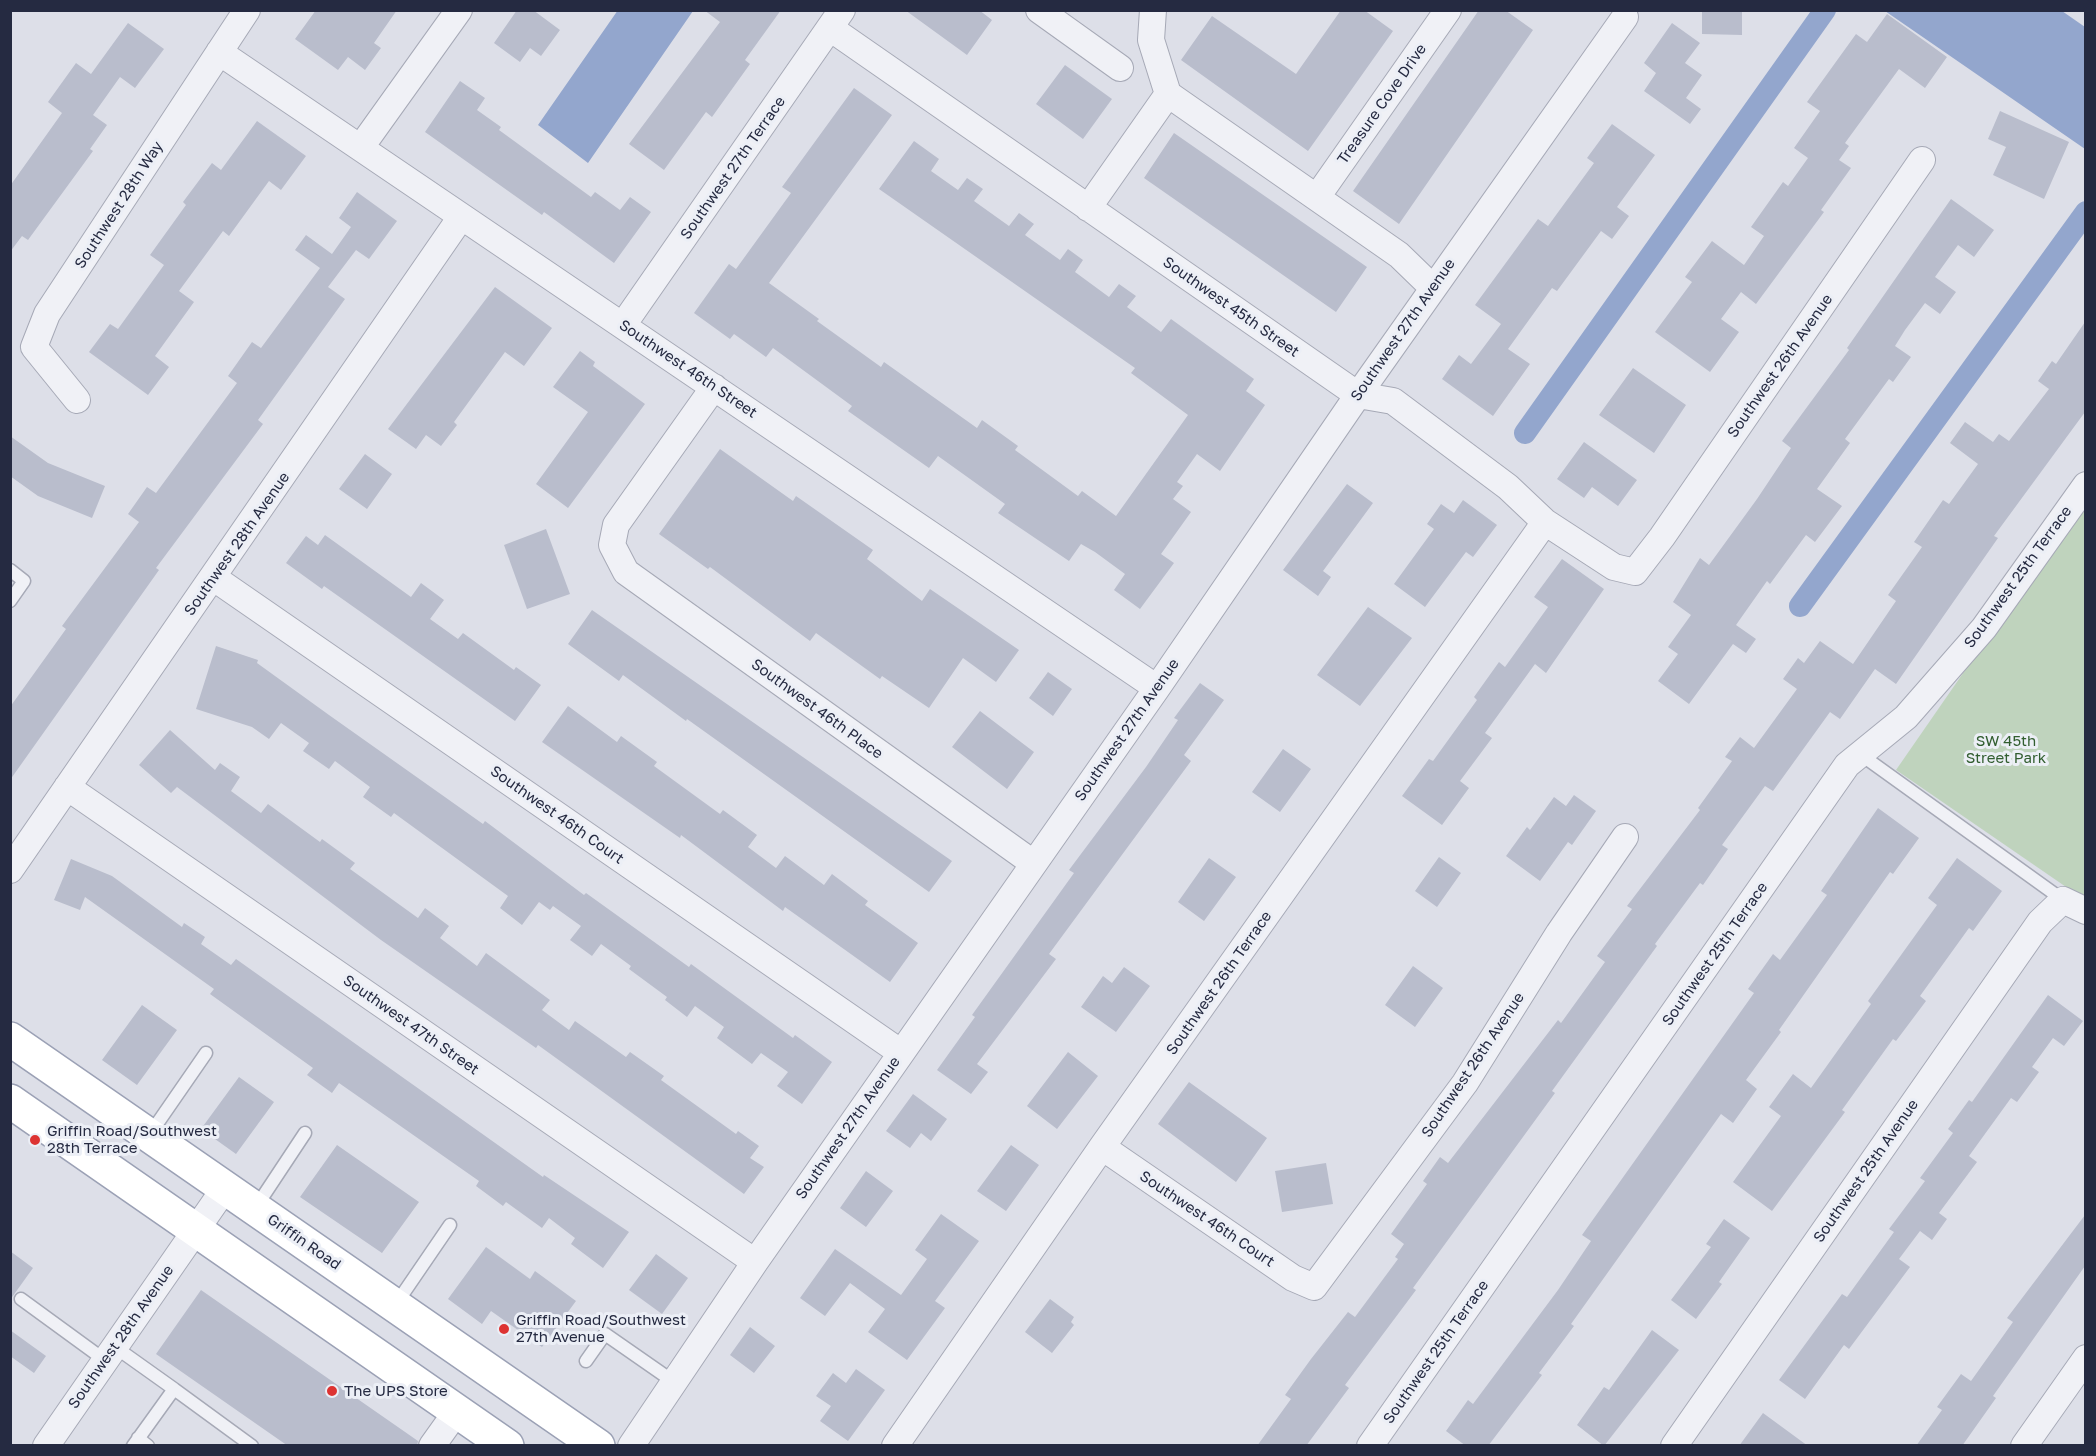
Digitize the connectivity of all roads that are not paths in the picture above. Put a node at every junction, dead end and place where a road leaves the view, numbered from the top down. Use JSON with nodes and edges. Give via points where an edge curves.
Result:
{"nodes":[{"id":1,"x":247,"y":10,"type":"edge"},
{"id":2,"x":459,"y":10,"type":"edge"},
{"id":3,"x":1040,"y":10,"type":"edge"},
{"id":4,"x":1153,"y":10,"type":"edge"},
{"id":5,"x":1448,"y":10,"type":"edge"},
{"id":6,"x":1625,"y":17,"type":"dead end"},
{"id":7,"x":836,"y":20,"type":"edge"},
{"id":8,"x":219,"y":52,"type":"junction"},
{"id":9,"x":1120,"y":68,"type":"dead end"},
{"id":10,"x":1168,"y":94,"type":"junction"},
{"id":11,"x":362,"y":147,"type":"junction"},
{"id":12,"x":1922,"y":160,"type":"dead end"},
{"id":13,"x":1317,"y":197,"type":"junction"},
{"id":14,"x":1088,"y":208,"type":"junction"},
{"id":15,"x":461,"y":217,"type":"junction"},
{"id":16,"x":1433,"y":288,"type":"junction"},
{"id":17,"x":623,"y":325,"type":"junction"},
{"id":18,"x":714,"y":387,"type":"junction"},
{"id":19,"x":1358,"y":395,"type":"junction"},
{"id":20,"x":77,"y":400,"type":"dead end"},
{"id":21,"x":2085,"y":485,"type":"edge"},
{"id":22,"x":1545,"y":522,"type":"junction"},
{"id":23,"x":10,"y":570,"type":"edge"},
{"id":24,"x":1635,"y":572,"type":"joint"},
{"id":25,"x":214,"y":578,"type":"junction"},
{"id":26,"x":10,"y":601,"type":"edge"},
{"id":27,"x":1157,"y":688,"type":"junction"},
{"id":28,"x":1860,"y":754,"type":"junction"},
{"id":29,"x":67,"y":787,"type":"junction"},
{"id":30,"x":1625,"y":837,"type":"dead end"},
{"id":31,"x":1033,"y":863,"type":"junction"},
{"id":32,"x":10,"y":870,"type":"edge"},
{"id":33,"x":2074,"y":905,"type":"edge"},
{"id":34,"x":10,"y":1039,"type":"edge"},
{"id":35,"x":900,"y":1052,"type":"junction"},
{"id":36,"x":206,"y":1053,"type":"dead end"},
{"id":37,"x":10,"y":1101,"type":"edge"},
{"id":38,"x":305,"y":1133,"type":"dead end"},
{"id":39,"x":149,"y":1135,"type":"junction"},
{"id":40,"x":1102,"y":1148,"type":"junction"},
{"id":41,"x":225,"y":1188,"type":"junction"},
{"id":42,"x":255,"y":1208,"type":"junction"},
{"id":43,"x":450,"y":1225,"type":"dead end"},
{"id":44,"x":197,"y":1229,"type":"junction"},
{"id":45,"x":755,"y":1262,"type":"junction"},
{"id":46,"x":1314,"y":1287,"type":"joint"},
{"id":47,"x":21,"y":1299,"type":"dead end"},
{"id":48,"x":396,"y":1305,"type":"junction"},
{"id":49,"x":111,"y":1354,"type":"junction"},
{"id":50,"x":2085,"y":1358,"type":"edge"},
{"id":51,"x":586,"y":1361,"type":"dead end"},
{"id":52,"x":674,"y":1382,"type":"junction"},
{"id":53,"x":174,"y":1389,"type":"junction"},
{"id":54,"x":457,"y":1411,"type":"junction"},
{"id":55,"x":140,"y":1443,"type":"edge"},
{"id":56,"x":498,"y":1443,"type":"edge"},
{"id":57,"x":46,"y":1446,"type":"edge"},
{"id":58,"x":252,"y":1446,"type":"edge"},
{"id":59,"x":432,"y":1446,"type":"edge"},
{"id":60,"x":598,"y":1446,"type":"edge"},
{"id":61,"x":631,"y":1446,"type":"edge"},
{"id":62,"x":895,"y":1446,"type":"edge"},
{"id":63,"x":1370,"y":1446,"type":"edge"},
{"id":64,"x":1674,"y":1446,"type":"edge"},
{"id":65,"x":2024,"y":1446,"type":"edge"}],
"edges":[{"from":1,"to":8,"type":"street","name":"Southwest 28th Way"},
{"from":2,"to":11,"type":"street"},
{"from":3,"to":9,"type":"street"},
{"from":4,"to":10,"type":"street","via":[[1151,40]]},
{"from":5,"to":13,"type":"street","name":"Treasure Cove Drive"},
{"from":6,"to":16,"type":"street","name":"Southwest 27th Avenue"},
{"from":7,"to":14,"type":"street","name":"Southwest 45th Street"},
{"from":7,"to":17,"type":"street","name":"Southwest 27th Terrace"},
{"from":8,"to":11,"type":"street","name":"Southwest 46th Street"},
{"from":8,"to":20,"type":"street","name":"Southwest 28th Way","via":[[43,325],[34,347]]},
{"from":10,"to":13,"type":"street"},
{"from":10,"to":14,"type":"street"},
{"from":11,"to":15,"type":"street","name":"Southwest 46th Street"},
{"from":12,"to":24,"type":"street","name":"Southwest 26th Avenue"},
{"from":13,"to":16,"type":"street","via":[[1399,255]]},
{"from":14,"to":19,"type":"street","name":"Southwest 45th Street"},
{"from":15,"to":17,"type":"street","name":"Southwest 46th Street"},
{"from":15,"to":25,"type":"street","name":"Southwest 28th Avenue"},
{"from":16,"to":19,"type":"street","name":"Southwest 27th Avenue"},
{"from":17,"to":18,"type":"street","name":"Southwest 46th Street"},
{"from":18,"to":27,"type":"street","name":"Southwest 46th Street"},
{"from":18,"to":31,"type":"street","name":"Southwest 46th Place","via":[[616,525],[612,545],[626,572]]},
{"from":19,"to":22,"type":"street","name":"Southwest 45th Street","via":[[1393,401],[1508,487]]},
{"from":19,"to":27,"type":"street","name":"Southwest 27th Avenue"},
{"from":21,"to":28,"type":"street","name":"Southwest 25th Terrace","via":[[1984,628],[1906,717]]},
{"from":22,"to":24,"type":"street","name":"Southwest 45th Street","via":[[1614,567]]},
{"from":22,"to":40,"type":"street","name":"Southwest 26th Terrace"},
{"from":23,"to":26,"type":"lane","via":[[24,581]]},
{"from":25,"to":29,"type":"street","name":"Southwest 28th Avenue"},
{"from":25,"to":35,"type":"street","name":"Southwest 46th Court"},
{"from":27,"to":31,"type":"street","name":"Southwest 27th Avenue"},
{"from":28,"to":33,"type":"lane"},
{"from":28,"to":63,"type":"street","name":"Southwest 25th Terrace","via":[[1847,765]]},
{"from":29,"to":32,"type":"street","name":"Southwest 28th Avenue"},
{"from":29,"to":45,"type":"street","name":"Southwest 47th Street"},
{"from":30,"to":46,"type":"street","name":"Southwest 26th Avenue","via":[[1465,1083]]},
{"from":31,"to":35,"type":"street","name":"Southwest 27th Avenue"},
{"from":33,"to":64,"type":"street","name":"Southwest 25th Avenue","via":[[2033,932]]},
{"from":34,"to":39,"type":"main road","name":"Griffin Road"},
{"from":35,"to":45,"type":"street","name":"Southwest 27th Avenue"},
{"from":36,"to":39,"type":"lane"},
{"from":37,"to":44,"type":"main road"},
{"from":38,"to":42,"type":"lane"},
{"from":39,"to":41,"type":"main road","name":"Griffin Road"},
{"from":40,"to":46,"type":"street","name":"Southwest 46th Court","via":[[1293,1278]]},
{"from":40,"to":62,"type":"street","name":"Southwest 26th Terrace"},
{"from":41,"to":42,"type":"main road","name":"Griffin Road"},
{"from":41,"to":44,"type":"street","name":"Southwest 28th Avenue"},
{"from":42,"to":48,"type":"main road","name":"Griffin Road"},
{"from":43,"to":48,"type":"lane"},
{"from":44,"to":49,"type":"street","name":"Southwest 28th Avenue"},
{"from":44,"to":54,"type":"main road"},
{"from":45,"to":52,"type":"street","name":"Southwest 27th Avenue"},
{"from":47,"to":49,"type":"lane"},
{"from":48,"to":60,"type":"main road","name":"Griffin Road"},
{"from":49,"to":53,"type":"lane"},
{"from":49,"to":57,"type":"street","name":"Southwest 28th Avenue"},
{"from":50,"to":65,"type":"street"},
{"from":51,"to":52,"type":"lane","via":[[605,1334]]},
{"from":52,"to":61,"type":"street","name":"Southwest 27th Avenue"},
{"from":53,"to":55,"type":"lane"},
{"from":53,"to":58,"type":"lane"},
{"from":54,"to":56,"type":"main road"},
{"from":54,"to":59,"type":"street"}]}
